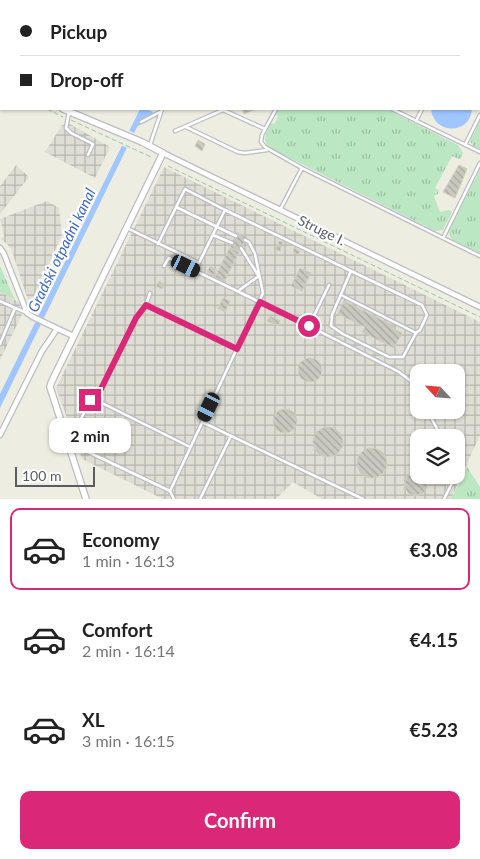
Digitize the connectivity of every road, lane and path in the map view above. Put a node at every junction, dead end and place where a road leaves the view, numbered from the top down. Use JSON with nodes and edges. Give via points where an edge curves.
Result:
{"nodes":[{"id":1,"x":49,"y":110,"type":"edge"},
{"id":2,"x":64,"y":110,"type":"edge"},
{"id":3,"x":161,"y":110,"type":"edge"},
{"id":4,"x":275,"y":110,"type":"edge"},
{"id":5,"x":394,"y":110,"type":"edge"},
{"id":6,"x":422,"y":110,"type":"edge"},
{"id":7,"x":69,"y":112,"type":"junction"},
{"id":8,"x":480,"y":115,"type":"edge"},
{"id":9,"x":63,"y":117,"type":"dead end"},
{"id":10,"x":70,"y":120,"type":"dead end"},
{"id":11,"x":416,"y":121,"type":"junction"},
{"id":12,"x":140,"y":122,"type":"dead end"},
{"id":13,"x":185,"y":126,"type":"junction"},
{"id":14,"x":265,"y":130,"type":"junction"},
{"id":15,"x":175,"y":131,"type":"dead end"},
{"id":16,"x":465,"y":145,"type":"junction"},
{"id":17,"x":150,"y":146,"type":"junction"},
{"id":18,"x":269,"y":150,"type":"junction"},
{"id":19,"x":480,"y":152,"type":"edge"},
{"id":20,"x":163,"y":153,"type":"junction"},
{"id":21,"x":88,"y":155,"type":"dead end"},
{"id":22,"x":151,"y":157,"type":"dead end"},
{"id":23,"x":480,"y":163,"type":"edge"},
{"id":24,"x":168,"y":166,"type":"dead end"},
{"id":25,"x":302,"y":168,"type":"junction"},
{"id":26,"x":176,"y":207,"type":"junction"},
{"id":27,"x":225,"y":210,"type":"junction"},
{"id":28,"x":280,"y":210,"type":"junction"},
{"id":29,"x":126,"y":227,"type":"junction"},
{"id":30,"x":217,"y":227,"type":"junction"},
{"id":31,"x":213,"y":235,"type":"junction"},
{"id":32,"x":236,"y":236,"type":"dead end"},
{"id":33,"x":443,"y":238,"type":"junction"},
{"id":34,"x":245,"y":240,"type":"dead end"},
{"id":35,"x":158,"y":244,"type":"junction"},
{"id":36,"x":232,"y":244,"type":"dead end"},
{"id":37,"x":0,"y":248,"type":"edge"},
{"id":38,"x":241,"y":248,"type":"dead end"},
{"id":39,"x":480,"y":256,"type":"edge"},
{"id":40,"x":164,"y":266,"type":"dead end"},
{"id":41,"x":351,"y":271,"type":"junction"},
{"id":42,"x":259,"y":276,"type":"junction"},
{"id":43,"x":329,"y":285,"type":"dead end"},
{"id":44,"x":238,"y":291,"type":"junction"},
{"id":45,"x":150,"y":293,"type":"dead end"},
{"id":46,"x":340,"y":295,"type":"junction"},
{"id":47,"x":0,"y":301,"type":"edge"},
{"id":48,"x":260,"y":302,"type":"junction"},
{"id":49,"x":146,"y":305,"type":"junction"},
{"id":50,"x":480,"y":307,"type":"edge"},
{"id":51,"x":15,"y":308,"type":"junction"},
{"id":52,"x":27,"y":313,"type":"junction"},
{"id":53,"x":480,"y":317,"type":"edge"},
{"id":54,"x":309,"y":326,"type":"junction"},
{"id":55,"x":57,"y":329,"type":"junction"},
{"id":56,"x":416,"y":333,"type":"junction"},
{"id":57,"x":73,"y":336,"type":"junction"},
{"id":58,"x":0,"y":344,"type":"edge"},
{"id":59,"x":237,"y":349,"type":"junction"},
{"id":60,"x":410,"y":380,"type":"edge"},
{"id":61,"x":98,"y":402,"type":"junction"},
{"id":62,"x":202,"y":422,"type":"junction"},
{"id":63,"x":0,"y":435,"type":"edge"},
{"id":64,"x":231,"y":436,"type":"junction"},
{"id":65,"x":190,"y":447,"type":"junction"},
{"id":66,"x":451,"y":484,"type":"edge"},
{"id":67,"x":170,"y":491,"type":"junction"},
{"id":68,"x":86,"y":499,"type":"edge"},
{"id":69,"x":174,"y":499,"type":"edge"},
{"id":70,"x":200,"y":499,"type":"edge"},
{"id":71,"x":363,"y":499,"type":"edge"},
{"id":72,"x":444,"y":499,"type":"edge"}],
"edges":[{"from":1,"to":9,"type":"path"},
{"from":2,"to":7,"type":"street"},
{"from":3,"to":12,"type":"lane"},
{"from":3,"to":17,"type":"lane"},
{"from":4,"to":14,"type":"lane"},
{"from":5,"to":11,"type":"lane"},
{"from":6,"to":11,"type":"lane"},
{"from":7,"to":17,"type":"street"},
{"from":7,"to":21,"type":"lane","via":[[66,128],[93,144]]},
{"from":8,"to":16,"type":"lane"},
{"from":10,"to":22,"type":"path"},
{"from":11,"to":16,"type":"lane"},
{"from":13,"to":14,"type":"lane","via":[[222,110]]},
{"from":13,"to":15,"type":"lane"},
{"from":13,"to":18,"type":"lane","via":[[238,152]]},
{"from":14,"to":18,"type":"lane","via":[[261,142]]},
{"from":16,"to":19,"type":"lane"},
{"from":17,"to":20,"type":"street"},
{"from":18,"to":25,"type":"lane"},
{"from":20,"to":28,"type":"street","name":"Struge I."},
{"from":20,"to":29,"type":"street"},
{"from":23,"to":33,"type":"lane"},
{"from":24,"to":53,"type":"path"},
{"from":25,"to":28,"type":"lane"},
{"from":25,"to":33,"type":"lane"},
{"from":26,"to":27,"type":"lane","via":[[186,189]]},
{"from":26,"to":30,"type":"lane"},
{"from":26,"to":35,"type":"lane"},
{"from":27,"to":30,"type":"lane"},
{"from":27,"to":41,"type":"lane"},
{"from":28,"to":50,"type":"street","name":"Struge I."},
{"from":29,"to":35,"type":"lane"},
{"from":29,"to":57,"type":"street"},
{"from":30,"to":31,"type":"lane"},
{"from":30,"to":32,"type":"lane"},
{"from":31,"to":35,"type":"lane","via":[[199,264]]},
{"from":31,"to":36,"type":"lane"},
{"from":33,"to":39,"type":"lane"},
{"from":34,"to":42,"type":"lane","via":[[255,254]]},
{"from":37,"to":52,"type":"street"},
{"from":38,"to":42,"type":"lane"},
{"from":40,"to":44,"type":"lane","via":[[169,258]]},
{"from":41,"to":46,"type":"lane"},
{"from":41,"to":56,"type":"lane","via":[[422,305],[427,315]]},
{"from":42,"to":44,"type":"lane"},
{"from":42,"to":48,"type":"lane","via":[[263,293]]},
{"from":43,"to":54,"type":"lane"},
{"from":44,"to":48,"type":"lane"},
{"from":45,"to":49,"type":"lane"},
{"from":46,"to":56,"type":"lane"},
{"from":46,"to":56,"type":"lane","via":[[331,326],[343,334],[396,358],[403,357]]},
{"from":47,"to":51,"type":"lane"},
{"from":48,"to":54,"type":"lane"},
{"from":48,"to":59,"type":"lane"},
{"from":49,"to":59,"type":"lane"},
{"from":49,"to":61,"type":"lane","via":[[136,318],[99,393]]},
{"from":51,"to":52,"type":"lane"},
{"from":51,"to":58,"type":"lane"},
{"from":52,"to":55,"type":"street"},
{"from":54,"to":60,"type":"lane"},
{"from":55,"to":57,"type":"street"},
{"from":55,"to":63,"type":"street","via":[[42,351]]},
{"from":57,"to":68,"type":"street","via":[[50,387]]},
{"from":59,"to":62,"type":"lane"},
{"from":61,"to":65,"type":"lane"},
{"from":61,"to":67,"type":"lane","via":[[90,400],[71,440],[82,449]]},
{"from":62,"to":64,"type":"lane"},
{"from":62,"to":65,"type":"lane"},
{"from":64,"to":70,"type":"lane"},
{"from":64,"to":71,"type":"lane"},
{"from":65,"to":67,"type":"lane"},
{"from":66,"to":72,"type":"lane"},
{"from":67,"to":69,"type":"lane"}]}
